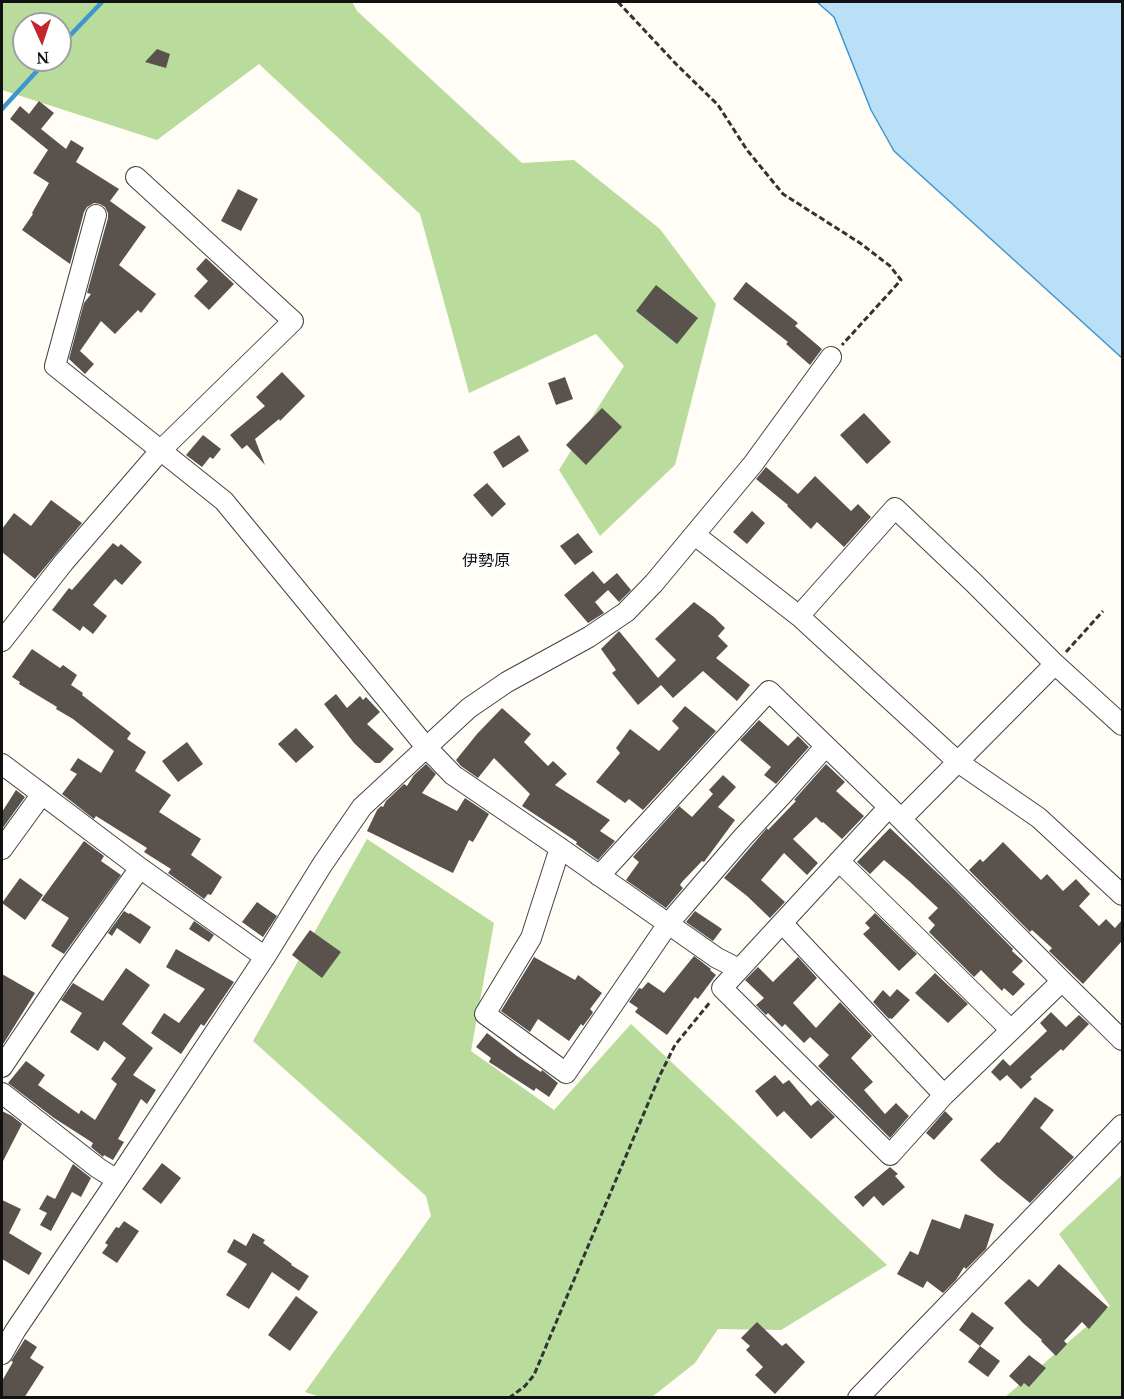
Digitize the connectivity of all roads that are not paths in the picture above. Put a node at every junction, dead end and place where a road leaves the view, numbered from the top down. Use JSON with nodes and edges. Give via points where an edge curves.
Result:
{"nodes":[{"id":1,"x":136,"y":177,"type":"dead end"},
{"id":2,"x":96,"y":215,"type":"dead end"},
{"id":3,"x":831,"y":357,"type":"road end"},
{"id":4,"x":160,"y":450,"type":"junction"},
{"id":5,"x":695,"y":535,"type":"junction"},
{"id":6,"x":799,"y":616,"type":"junction"},
{"id":7,"x":2,"y":641,"type":"edge"},
{"id":8,"x":1054,"y":664,"type":"junction"},
{"id":9,"x":1122,"y":725,"type":"edge"},
{"id":10,"x":826,"y":746,"type":"junction"},
{"id":11,"x":426,"y":747,"type":"junction"},
{"id":12,"x":958,"y":762,"type":"junction"},
{"id":13,"x":2,"y":764,"type":"edge"},
{"id":14,"x":42,"y":794,"type":"junction"},
{"id":15,"x":895,"y":813,"type":"junction"},
{"id":16,"x":560,"y":848,"type":"junction"},
{"id":17,"x":2,"y":849,"type":"edge"},
{"id":18,"x":839,"y":861,"type":"junction"},
{"id":19,"x":140,"y":868,"type":"junction"},
{"id":20,"x":599,"y":876,"type":"junction"},
{"id":21,"x":1122,"y":895,"type":"edge"},
{"id":22,"x":782,"y":923,"type":"junction"},
{"id":23,"x":668,"y":924,"type":"junction"},
{"id":24,"x":265,"y":957,"type":"junction"},
{"id":25,"x":739,"y":969,"type":"junction"},
{"id":26,"x":1062,"y":981,"type":"junction"},
{"id":27,"x":1011,"y":1030,"type":"junction"},
{"id":28,"x":1122,"y":1040,"type":"edge"},
{"id":29,"x":2,"y":1067,"type":"edge"},
{"id":30,"x":2,"y":1093,"type":"edge"},
{"id":31,"x":944,"y":1095,"type":"junction"},
{"id":32,"x":1122,"y":1125,"type":"edge"},
{"id":33,"x":117,"y":1180,"type":"junction"},
{"id":34,"x":2,"y":1354,"type":"edge"},
{"id":35,"x":858,"y":1398,"type":"edge"}],
"edges":[{"from":1,"to":4,"type":"street","via":[[293,321]]},
{"from":2,"to":4,"type":"street","via":[[55,366]]},
{"from":3,"to":5,"type":"street"},
{"from":4,"to":7,"type":"street"},
{"from":4,"to":11,"type":"street","via":[[224,501]]},
{"from":5,"to":6,"type":"street"},
{"from":5,"to":11,"type":"street","via":[[626,612],[590,637],[507,682],[469,708]]},
{"from":6,"to":8,"type":"street","via":[[895,508]]},
{"from":6,"to":12,"type":"street"},
{"from":8,"to":9,"type":"street"},
{"from":8,"to":12,"type":"street"},
{"from":10,"to":15,"type":"street"},
{"from":10,"to":20,"type":"street","via":[[769,691]]},
{"from":10,"to":23,"type":"street"},
{"from":11,"to":16,"type":"street","via":[[453,776]]},
{"from":11,"to":24,"type":"street","via":[[362,807]]},
{"from":12,"to":15,"type":"street"},
{"from":12,"to":21,"type":"street","via":[[1039,818]]},
{"from":13,"to":14,"type":"street"},
{"from":14,"to":17,"type":"street"},
{"from":14,"to":19,"type":"street"},
{"from":15,"to":18,"type":"street"},
{"from":15,"to":26,"type":"street"},
{"from":16,"to":20,"type":"street"},
{"from":16,"to":23,"type":"street","via":[[531,938],[485,1014],[566,1073]]},
{"from":18,"to":22,"type":"street"},
{"from":18,"to":27,"type":"street"},
{"from":19,"to":24,"type":"street"},
{"from":19,"to":29,"type":"street"},
{"from":20,"to":23,"type":"street"},
{"from":22,"to":25,"type":"street"},
{"from":22,"to":31,"type":"street"},
{"from":23,"to":25,"type":"street"},
{"from":24,"to":33,"type":"street"},
{"from":25,"to":31,"type":"street","via":[[722,988],[890,1155]]},
{"from":26,"to":27,"type":"street"},
{"from":26,"to":28,"type":"street"},
{"from":27,"to":31,"type":"street"},
{"from":30,"to":33,"type":"street"},
{"from":32,"to":35,"type":"street"},
{"from":33,"to":34,"type":"street"}]}
